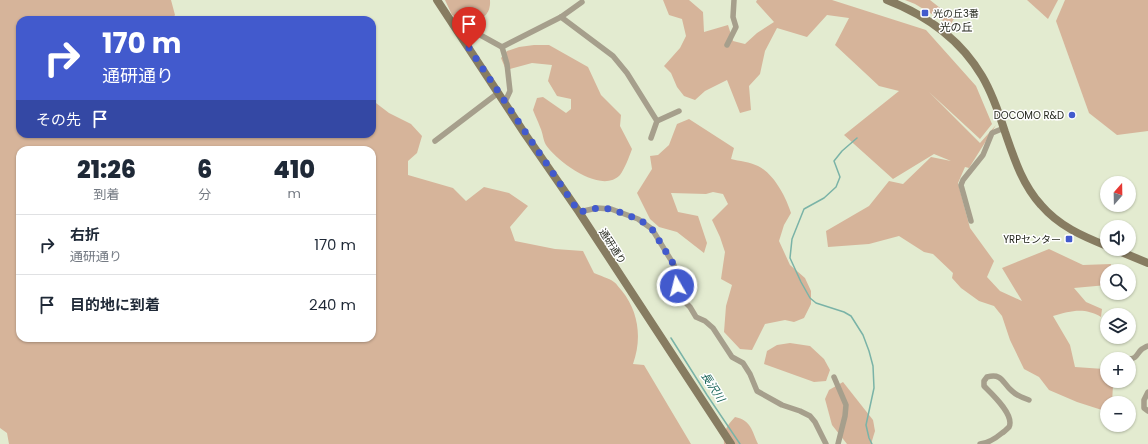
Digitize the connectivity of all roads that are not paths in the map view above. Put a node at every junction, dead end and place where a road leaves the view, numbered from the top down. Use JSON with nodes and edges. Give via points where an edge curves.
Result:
{"nodes":[{"id":1,"x":437,"y":0,"type":"edge"},
{"id":2,"x":734,"y":0,"type":"edge"},
{"id":3,"x":887,"y":0,"type":"edge"},
{"id":4,"x":582,"y":2,"type":"dead end"},
{"id":5,"x":561,"y":17,"type":"junction"},
{"id":6,"x":454,"y":26,"type":"junction"},
{"id":7,"x":728,"y":45,"type":"dead end"},
{"id":8,"x":502,"y":48,"type":"junction"},
{"id":9,"x":498,"y":93,"type":"junction"},
{"id":10,"x":505,"y":102,"type":"junction"},
{"id":11,"x":679,"y":111,"type":"dead end"},
{"id":12,"x":657,"y":121,"type":"junction"},
{"id":13,"x":1004,"y":128,"type":"junction"},
{"id":14,"x":651,"y":138,"type":"dead end"},
{"id":15,"x":435,"y":141,"type":"dead end"},
{"id":16,"x":579,"y":212,"type":"junction"},
{"id":17,"x":971,"y":221,"type":"dead end"},
{"id":18,"x":1100,"y":243,"type":"edge"},
{"id":19,"x":1131,"y":256,"type":"edge"},
{"id":20,"x":1148,"y":263,"type":"edge"},
{"id":21,"x":1148,"y":346,"type":"edge"},
{"id":22,"x":1136,"y":357,"type":"edge"},
{"id":23,"x":834,"y":377,"type":"dead end"},
{"id":24,"x":1148,"y":392,"type":"edge"},
{"id":25,"x":1029,"y":400,"type":"dead end"},
{"id":26,"x":1148,"y":412,"type":"edge"},
{"id":27,"x":731,"y":444,"type":"edge"},
{"id":28,"x":826,"y":444,"type":"edge"},
{"id":29,"x":838,"y":444,"type":"edge"},
{"id":30,"x":980,"y":444,"type":"edge"}],
"edges":[{"from":1,"to":6,"type":"street","name":"通研通り"},
{"from":2,"to":7,"type":"street","via":[[733,17],[736,27]]},
{"from":3,"to":13,"type":"street","via":[[926,19],[959,46],[982,77]]},
{"from":4,"to":5,"type":"street"},
{"from":5,"to":8,"type":"street"},
{"from":5,"to":12,"type":"street","via":[[613,56],[627,73]]},
{"from":6,"to":8,"type":"street","via":[[464,26]]},
{"from":6,"to":9,"type":"street","name":"通研通り"},
{"from":8,"to":10,"type":"street","via":[[510,91]]},
{"from":9,"to":10,"type":"street","name":"通研通り"},
{"from":9,"to":15,"type":"street"},
{"from":10,"to":16,"type":"street","name":"通研通り"},
{"from":11,"to":12,"type":"street"},
{"from":12,"to":14,"type":"street"},
{"from":13,"to":17,"type":"street","via":[[992,133],[983,155],[963,180],[962,191]]},
{"from":13,"to":18,"type":"street","via":[[1018,169],[1041,205],[1058,222]]},
{"from":16,"to":27,"type":"street","name":"通研通り"},
{"from":16,"to":28,"type":"street","via":[[598,208],[611,209],[638,219],[652,229],[674,265],[678,295],[690,307],[696,318],[713,328],[732,357],[743,363],[757,391],[810,416]]},
{"from":19,"to":20,"type":"street"},
{"from":21,"to":22,"type":"street"},
{"from":23,"to":29,"type":"street","via":[[846,405]]},
{"from":24,"to":26,"type":"street","via":[[1144,408]]},
{"from":25,"to":30,"type":"street","via":[[1012,391],[999,377],[987,377],[984,386],[1006,411],[1010,420],[1008,427],[1000,435]]}]}
